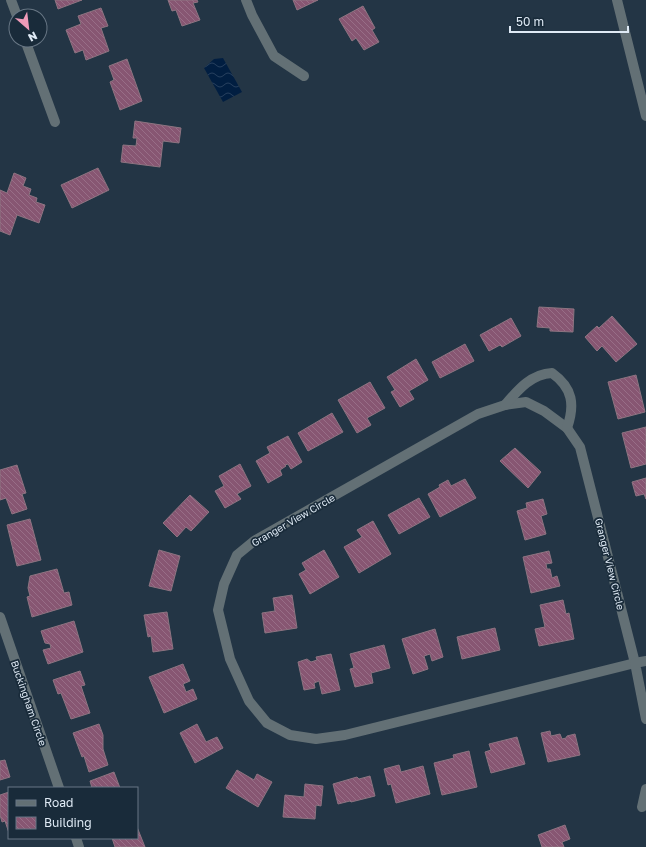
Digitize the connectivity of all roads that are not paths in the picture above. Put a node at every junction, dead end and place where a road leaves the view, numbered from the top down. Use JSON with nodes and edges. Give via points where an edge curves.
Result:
{"nodes":[{"id":1,"x":246,"y":0,"type":"edge"},
{"id":2,"x":617,"y":0,"type":"edge"},
{"id":3,"x":29,"y":48,"type":"edge"},
{"id":4,"x":304,"y":76,"type":"dead end"},
{"id":5,"x":646,"y":116,"type":"edge"},
{"id":6,"x":55,"y":122,"type":"dead end"},
{"id":7,"x":505,"y":405,"type":"junction"},
{"id":8,"x":567,"y":428,"type":"junction"},
{"id":9,"x":0,"y":617,"type":"edge"},
{"id":10,"x":646,"y":661,"type":"edge"},
{"id":11,"x":635,"y":663,"type":"junction"},
{"id":12,"x":646,"y":718,"type":"edge"},
{"id":13,"x":59,"y":787,"type":"edge"},
{"id":14,"x":646,"y":789,"type":"edge"},
{"id":15,"x":642,"y":807,"type":"dead end"}],
"edges":[{"from":1,"to":4,"type":"street","via":[[274,56]]},
{"from":2,"to":5,"type":"street"},
{"from":3,"to":6,"type":"street"},
{"from":7,"to":8,"type":"street","name":"Granger View Circle","via":[[526,402],[544,411]]},
{"from":7,"to":8,"type":"street","via":[[532,379],[538,375],[552,373],[566,386],[571,397],[571,413]]},
{"from":7,"to":11,"type":"street","name":"Granger View Circle","via":[[478,414],[254,541],[237,555],[224,584],[218,610],[230,659],[249,701],[267,723],[290,736],[316,739],[345,735]]},
{"from":8,"to":11,"type":"street","name":"Granger View Circle","via":[[580,447]]},
{"from":9,"to":13,"type":"street","name":"Buckingham Circle"},
{"from":10,"to":11,"type":"street","name":"Granger View Circle"},
{"from":11,"to":12,"type":"street"},
{"from":14,"to":15,"type":"street"}]}
